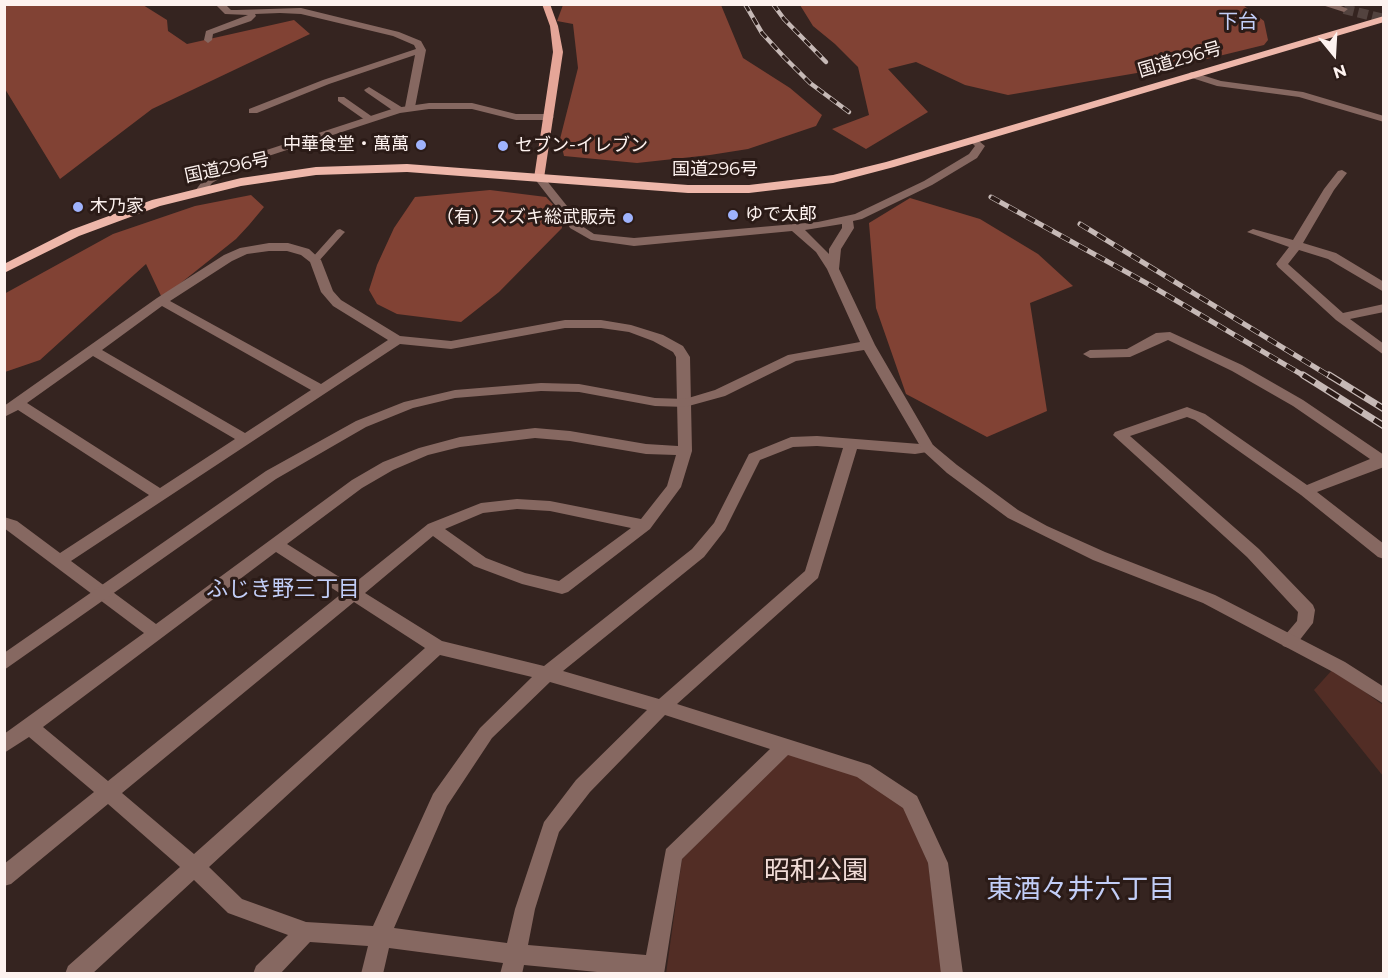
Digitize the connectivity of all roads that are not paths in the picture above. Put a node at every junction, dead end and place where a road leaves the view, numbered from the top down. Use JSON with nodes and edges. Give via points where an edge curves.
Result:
{"nodes":[{"id":1,"x":219,"y":4,"type":"edge"},
{"id":2,"x":546,"y":4,"type":"edge"},
{"id":3,"x":1323,"y":4,"type":"edge"},
{"id":4,"x":1344,"y":9,"type":"dead end"},
{"id":5,"x":256,"y":12,"type":"junction"},
{"id":6,"x":1383,"y":19,"type":"edge"},
{"id":7,"x":208,"y":40,"type":"dead end"},
{"id":8,"x":421,"y":50,"type":"junction"},
{"id":9,"x":1192,"y":75,"type":"junction"},
{"id":10,"x":369,"y":90,"type":"dead end"},
{"id":11,"x":341,"y":99,"type":"dead end"},
{"id":12,"x":410,"y":107,"type":"junction"},
{"id":13,"x":399,"y":110,"type":"junction"},
{"id":14,"x":253,"y":111,"type":"dead end"},
{"id":15,"x":549,"y":117,"type":"junction"},
{"id":16,"x":369,"y":118,"type":"junction"},
{"id":17,"x":1383,"y":119,"type":"edge"},
{"id":18,"x":974,"y":140,"type":"junction"},
{"id":19,"x":1342,"y":172,"type":"dead end"},
{"id":20,"x":539,"y":178,"type":"junction"},
{"id":21,"x":200,"y":191,"type":"junction"},
{"id":22,"x":847,"y":220,"type":"junction"},
{"id":23,"x":795,"y":227,"type":"junction"},
{"id":24,"x":1253,"y":231,"type":"dead end"},
{"id":25,"x":340,"y":232,"type":"dead end"},
{"id":26,"x":1297,"y":244,"type":"junction"},
{"id":27,"x":315,"y":260,"type":"junction"},
{"id":28,"x":4,"y":269,"type":"edge"},
{"id":29,"x":832,"y":269,"type":"junction"},
{"id":30,"x":1383,"y":288,"type":"edge"},
{"id":31,"x":161,"y":301,"type":"junction"},
{"id":32,"x":1383,"y":308,"type":"edge"},
{"id":33,"x":1340,"y":317,"type":"junction"},
{"id":34,"x":397,"y":340,"type":"junction"},
{"id":35,"x":868,"y":345,"type":"junction"},
{"id":36,"x":93,"y":350,"type":"junction"},
{"id":37,"x":1383,"y":351,"type":"edge"},
{"id":38,"x":1090,"y":354,"type":"dead end"},
{"id":39,"x":320,"y":389,"type":"junction"},
{"id":40,"x":685,"y":403,"type":"junction"},
{"id":41,"x":18,"y":404,"type":"junction"},
{"id":42,"x":4,"y":413,"type":"edge"},
{"id":43,"x":245,"y":438,"type":"junction"},
{"id":44,"x":852,"y":443,"type":"junction"},
{"id":45,"x":928,"y":447,"type":"junction"},
{"id":46,"x":685,"y":451,"type":"junction"},
{"id":47,"x":1382,"y":461,"type":"edge"},
{"id":48,"x":1306,"y":490,"type":"junction"},
{"id":49,"x":160,"y":495,"type":"junction"},
{"id":50,"x":4,"y":522,"type":"edge"},
{"id":51,"x":645,"y":525,"type":"junction"},
{"id":52,"x":433,"y":528,"type":"junction"},
{"id":53,"x":276,"y":544,"type":"junction"},
{"id":54,"x":1383,"y":553,"type":"edge"},
{"id":55,"x":59,"y":561,"type":"junction"},
{"id":56,"x":352,"y":592,"type":"junction"},
{"id":57,"x":104,"y":595,"type":"junction"},
{"id":58,"x":155,"y":632,"type":"junction"},
{"id":59,"x":1289,"y":641,"type":"junction"},
{"id":60,"x":437,"y":647,"type":"junction"},
{"id":61,"x":4,"y":663,"type":"edge"},
{"id":62,"x":547,"y":674,"type":"junction"},
{"id":63,"x":1383,"y":697,"type":"edge"},
{"id":64,"x":662,"y":707,"type":"junction"},
{"id":65,"x":30,"y":727,"type":"junction"},
{"id":66,"x":4,"y":746,"type":"edge"},
{"id":67,"x":784,"y":747,"type":"junction"},
{"id":68,"x":108,"y":793,"type":"junction"},
{"id":69,"x":193,"y":865,"type":"junction"},
{"id":70,"x":4,"y":877,"type":"edge"},
{"id":71,"x":306,"y":932,"type":"junction"},
{"id":72,"x":381,"y":937,"type":"junction"},
{"id":73,"x":513,"y":964,"type":"edge"},
{"id":74,"x":654,"y":970,"type":"edge"},
{"id":75,"x":76,"y":974,"type":"edge"},
{"id":76,"x":264,"y":974,"type":"edge"},
{"id":77,"x":372,"y":974,"type":"edge"},
{"id":78,"x":952,"y":974,"type":"edge"}],
"edges":[{"from":1,"to":5,"type":"street","via":[[228,12]]},
{"from":2,"to":15,"type":"main road","via":[[558,52]]},
{"from":3,"to":4,"type":"street"},
{"from":5,"to":7,"type":"street","via":[[248,19],[213,31]]},
{"from":5,"to":8,"type":"street","via":[[301,11],[409,38]]},
{"from":6,"to":9,"type":"highway","name":"国道296号"},
{"from":8,"to":12,"type":"street"},
{"from":8,"to":14,"type":"street"},
{"from":9,"to":17,"type":"street","via":[[1220,84],[1299,94]]},
{"from":9,"to":18,"type":"highway","name":"国道296号"},
{"from":10,"to":13,"type":"street"},
{"from":11,"to":16,"type":"street"},
{"from":12,"to":13,"type":"street"},
{"from":12,"to":15,"type":"street","via":[[472,105],[516,117]]},
{"from":13,"to":16,"type":"street"},
{"from":15,"to":20,"type":"main road"},
{"from":16,"to":21,"type":"street","via":[[240,162],[208,181]]},
{"from":18,"to":20,"type":"highway","name":"国道296号","via":[[849,176],[782,187],[688,189]]},
{"from":18,"to":22,"type":"street","via":[[980,149],[973,156],[878,208]]},
{"from":19,"to":26,"type":"street"},
{"from":20,"to":21,"type":"highway","name":"国道296号","via":[[364,168],[278,176]]},
{"from":20,"to":23,"type":"street","via":[[574,226],[591,237],[634,242]]},
{"from":21,"to":28,"type":"highway","name":"国道296号","via":[[75,233]]},
{"from":22,"to":23,"type":"street"},
{"from":22,"to":29,"type":"street","via":[[848,228],[835,249]]},
{"from":23,"to":29,"type":"street","via":[[814,243]]},
{"from":24,"to":26,"type":"street"},
{"from":25,"to":27,"type":"lane"},
{"from":26,"to":30,"type":"street","via":[[1332,256]]},
{"from":26,"to":33,"type":"street","via":[[1282,264]]},
{"from":27,"to":31,"type":"street","via":[[288,247],[244,251]]},
{"from":27,"to":34,"type":"street","via":[[327,292],[337,303]]},
{"from":29,"to":35,"type":"street"},
{"from":31,"to":36,"type":"street"},
{"from":31,"to":39,"type":"street"},
{"from":32,"to":33,"type":"street"},
{"from":33,"to":37,"type":"street"},
{"from":34,"to":39,"type":"street"},
{"from":34,"to":40,"type":"street","via":[[451,345],[565,324],[631,328],[678,349],[683,357]]},
{"from":35,"to":40,"type":"street","via":[[793,358],[720,393]]},
{"from":35,"to":45,"type":"street"},
{"from":36,"to":41,"type":"street"},
{"from":36,"to":43,"type":"street"},
{"from":38,"to":47,"type":"street","via":[[1130,353],[1161,336],[1170,336],[1298,403]]},
{"from":39,"to":43,"type":"street"},
{"from":40,"to":46,"type":"street"},
{"from":40,"to":57,"type":"street","via":[[655,402],[579,388],[541,387],[456,394],[409,405],[361,424],[271,475]]},
{"from":41,"to":42,"type":"street"},
{"from":41,"to":49,"type":"street"},
{"from":43,"to":49,"type":"street"},
{"from":44,"to":45,"type":"street"},
{"from":44,"to":62,"type":"street","via":[[791,442],[754,457],[720,526],[698,553]]},
{"from":44,"to":64,"type":"street","via":[[812,574]]},
{"from":45,"to":59,"type":"street","via":[[1013,514],[1042,530],[1209,599]]},
{"from":46,"to":51,"type":"street","via":[[674,487]]},
{"from":46,"to":53,"type":"street","via":[[535,433],[460,442],[388,466]]},
{"from":47,"to":48,"type":"street"},
{"from":48,"to":54,"type":"street"},
{"from":48,"to":59,"type":"street","via":[[1187,412],[1120,435],[1253,553],[1307,610],[1305,623]]},
{"from":49,"to":55,"type":"street"},
{"from":50,"to":55,"type":"street"},
{"from":51,"to":52,"type":"street","via":[[550,506],[517,504],[481,508]]},
{"from":51,"to":52,"type":"street","via":[[562,588],[480,562]]},
{"from":52,"to":56,"type":"street"},
{"from":53,"to":56,"type":"street"},
{"from":53,"to":58,"type":"street"},
{"from":55,"to":57,"type":"street"},
{"from":56,"to":60,"type":"street"},
{"from":56,"to":68,"type":"street"},
{"from":57,"to":58,"type":"street"},
{"from":57,"to":61,"type":"street"},
{"from":58,"to":65,"type":"street"},
{"from":59,"to":63,"type":"street","via":[[1339,667]]},
{"from":60,"to":62,"type":"street"},
{"from":60,"to":69,"type":"street"},
{"from":62,"to":64,"type":"street"},
{"from":62,"to":72,"type":"street","via":[[486,733],[440,800]]},
{"from":64,"to":67,"type":"street"},
{"from":64,"to":73,"type":"street","via":[[583,786],[551,828],[525,909]]},
{"from":65,"to":66,"type":"street"},
{"from":65,"to":68,"type":"street"},
{"from":67,"to":74,"type":"street","via":[[673,855]]},
{"from":67,"to":78,"type":"street","via":[[863,771],[910,802],[938,863]]},
{"from":68,"to":69,"type":"street"},
{"from":68,"to":70,"type":"street"},
{"from":69,"to":71,"type":"street","via":[[235,906]]},
{"from":69,"to":75,"type":"street"},
{"from":71,"to":72,"type":"street"},
{"from":71,"to":76,"type":"street"},
{"from":72,"to":73,"type":"street"},
{"from":72,"to":77,"type":"street"},
{"from":73,"to":74,"type":"street"}]}
